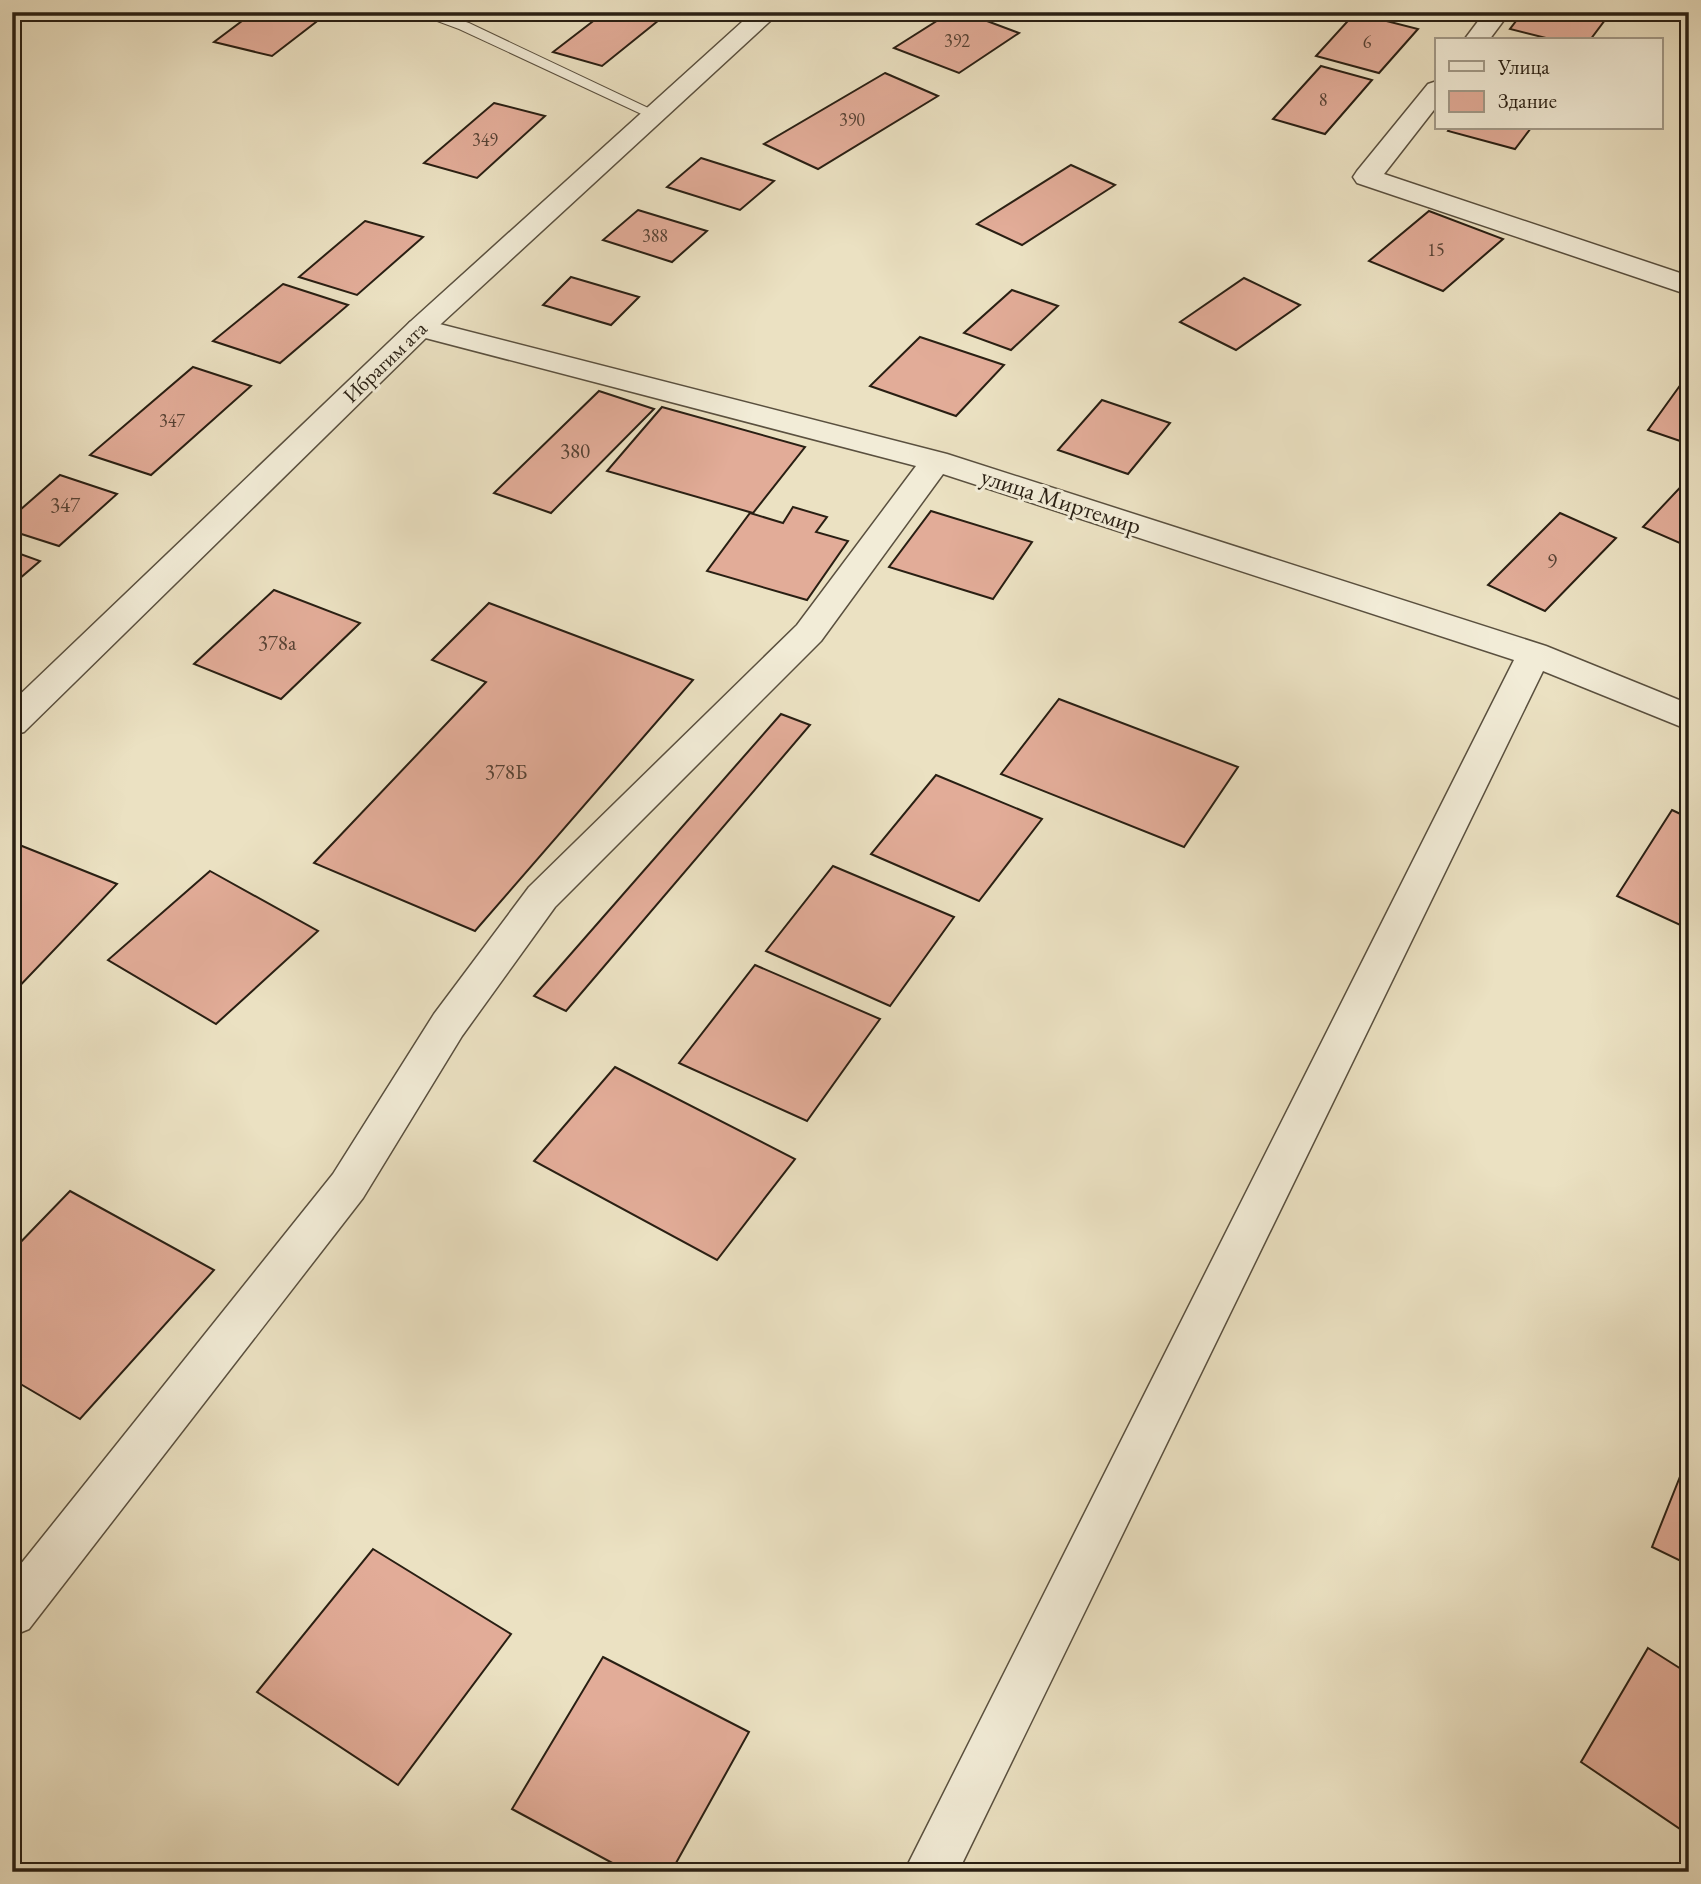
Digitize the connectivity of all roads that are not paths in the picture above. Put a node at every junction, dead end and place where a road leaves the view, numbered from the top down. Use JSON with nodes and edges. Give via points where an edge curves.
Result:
{"nodes":[{"id":1,"x":420,"y":12,"type":"edge"},
{"id":2,"x":768,"y":12,"type":"edge"},
{"id":3,"x":1499,"y":12,"type":"edge"},
{"id":4,"x":1478,"y":38,"type":"edge"},
{"id":5,"x":1435,"y":92,"type":"edge"},
{"id":6,"x":655,"y":115,"type":"junction"},
{"id":7,"x":1689,"y":286,"type":"edge"},
{"id":8,"x":420,"y":328,"type":"junction"},
{"id":9,"x":936,"y":461,"type":"junction"},
{"id":10,"x":1534,"y":654,"type":"junction"},
{"id":11,"x":1689,"y":718,"type":"edge"},
{"id":12,"x":12,"y":723,"type":"edge"},
{"id":13,"x":12,"y":1613,"type":"edge"},
{"id":14,"x":930,"y":1872,"type":"edge"}],
"edges":[{"from":1,"to":6,"type":"lane","via":[[464,26]]},
{"from":2,"to":6,"type":"street","name":"Ибрагим ата"},
{"from":3,"to":4,"type":"street"},
{"from":5,"to":7,"type":"street","via":[[1367,177]]},
{"from":6,"to":8,"type":"street","name":"Ибрагим ата"},
{"from":8,"to":9,"type":"street","name":"улица Миртемир"},
{"from":8,"to":12,"type":"street","name":"Ибрагим ата"},
{"from":9,"to":10,"type":"street","name":"улица Миртемир"},
{"from":9,"to":13,"type":"street","via":[[809,633],[542,897],[448,1025],[348,1185]]},
{"from":10,"to":11,"type":"street","name":"улица Миртемир"},
{"from":10,"to":14,"type":"street"}]}
